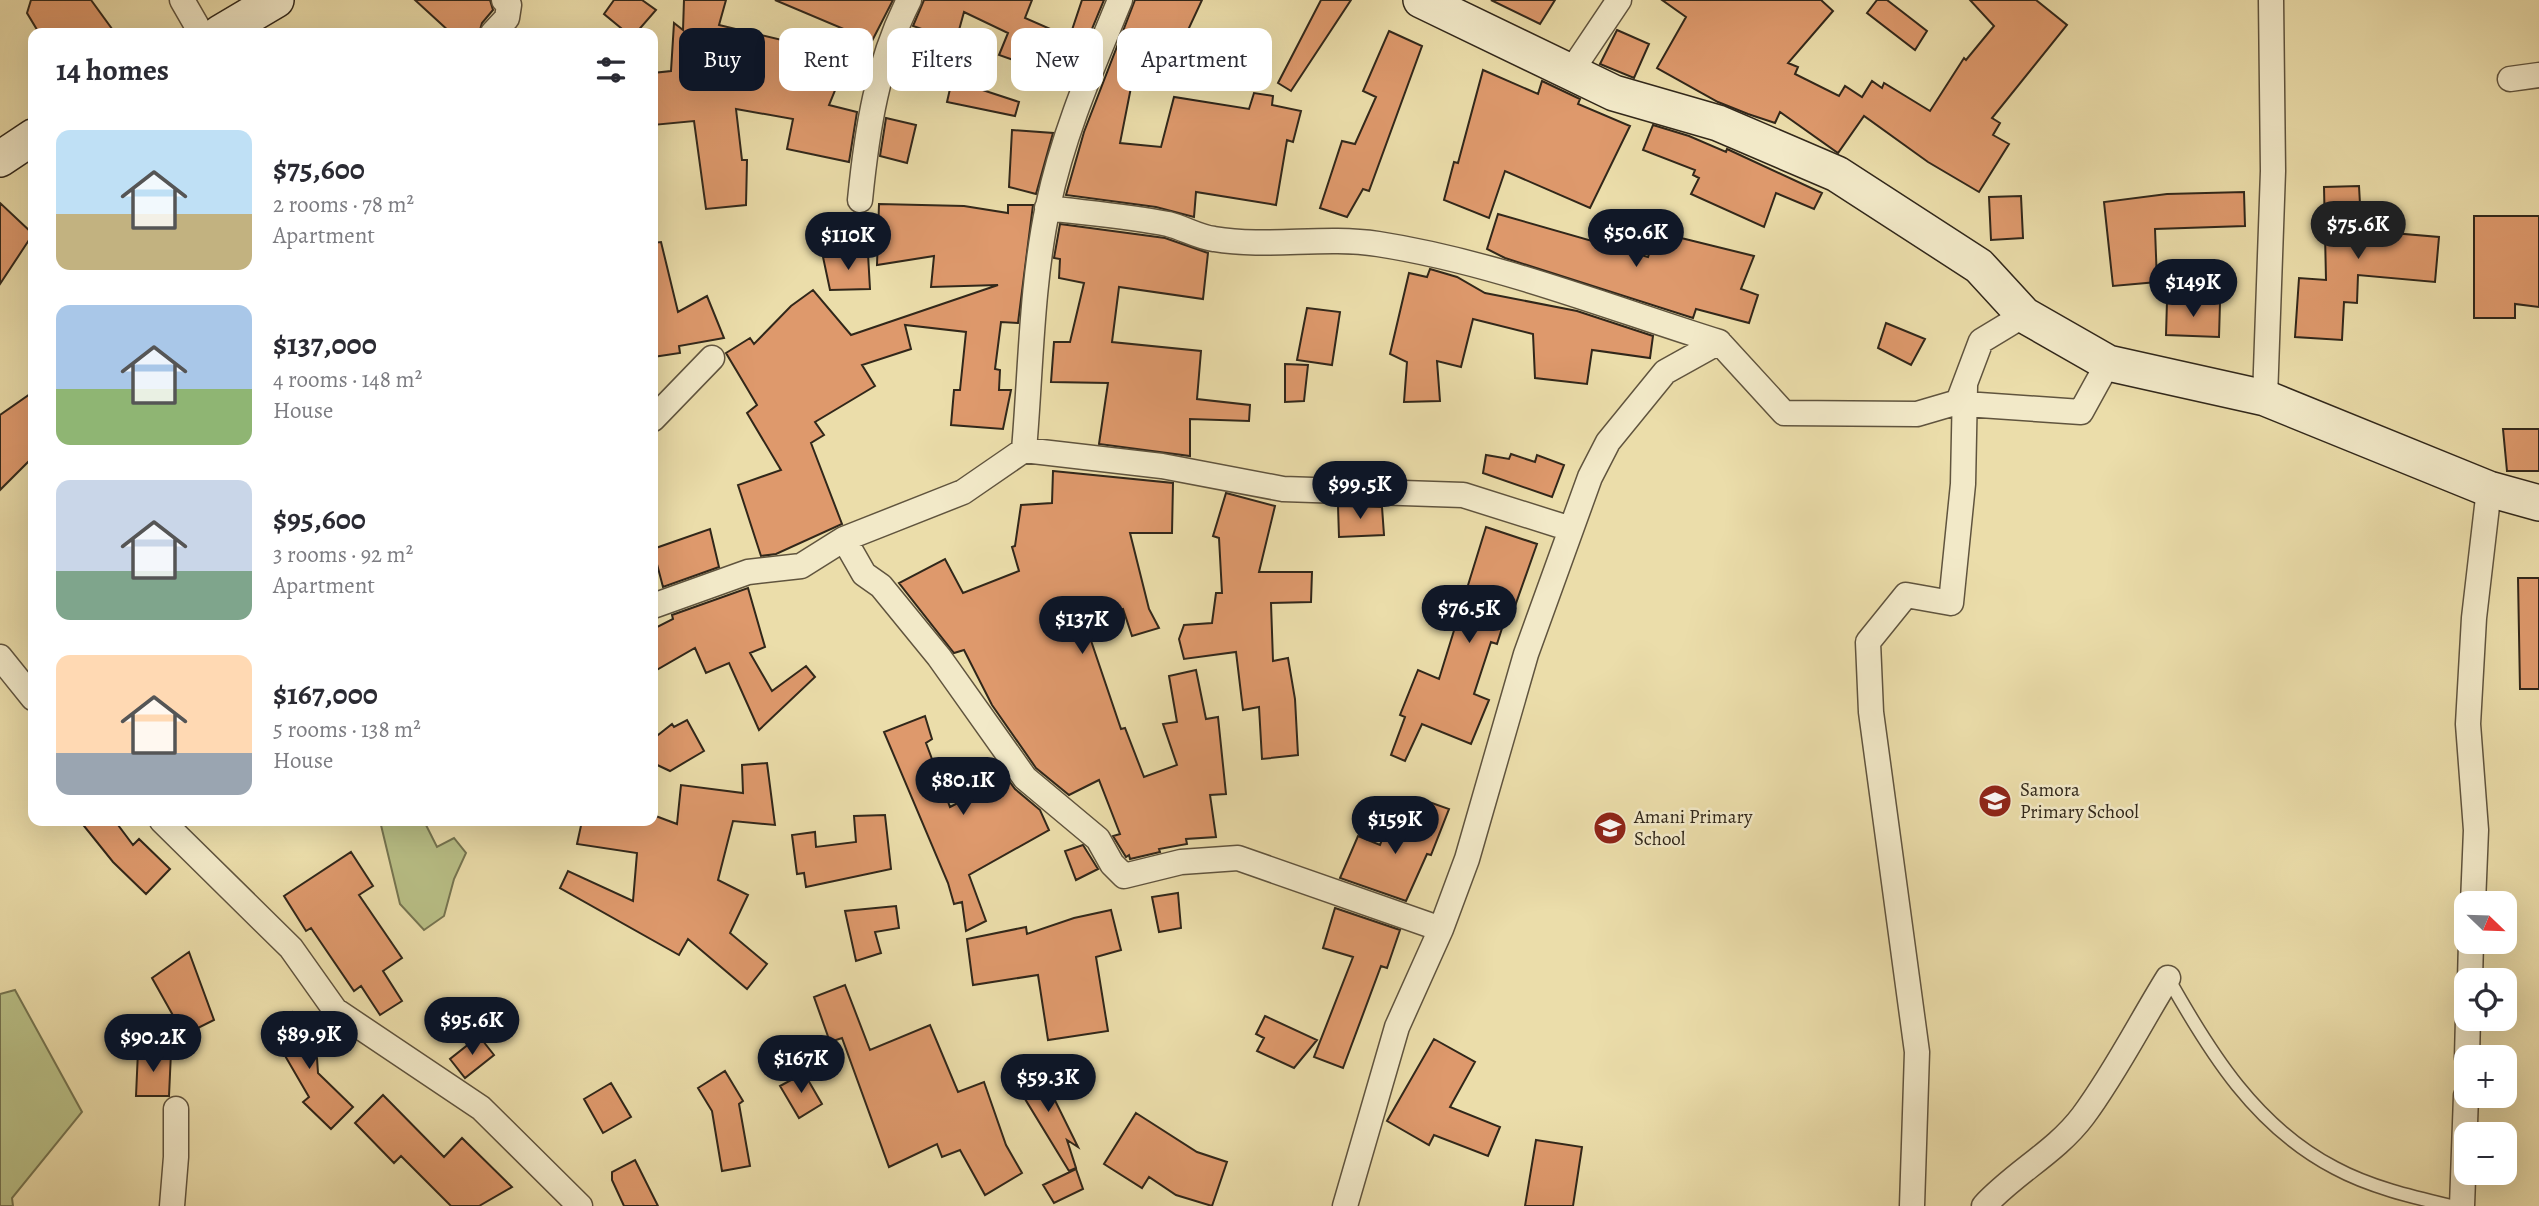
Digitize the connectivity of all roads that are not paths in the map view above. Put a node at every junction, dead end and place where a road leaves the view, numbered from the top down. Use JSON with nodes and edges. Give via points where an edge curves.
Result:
{"nodes":[{"id":1,"x":182,"y":0,"type":"edge"},
{"id":2,"x":276,"y":0,"type":"edge"},
{"id":3,"x":504,"y":0,"type":"edge"},
{"id":4,"x":909,"y":0,"type":"edge"},
{"id":5,"x":1120,"y":0,"type":"edge"},
{"id":6,"x":1422,"y":0,"type":"edge"},
{"id":7,"x":1619,"y":0,"type":"edge"},
{"id":8,"x":2271,"y":0,"type":"edge"},
{"id":9,"x":198,"y":28,"type":"edge"},
{"id":10,"x":228,"y":28,"type":"edge"},
{"id":11,"x":498,"y":28,"type":"edge"},
{"id":12,"x":1570,"y":73,"type":"junction"},
{"id":13,"x":2539,"y":75,"type":"edge"},
{"id":14,"x":2510,"y":79,"type":"dead end"},
{"id":15,"x":28,"y":140,"type":"edge"},
{"id":16,"x":0,"y":159,"type":"edge"},
{"id":17,"x":860,"y":200,"type":"dead end"},
{"id":18,"x":1047,"y":208,"type":"junction"},
{"id":19,"x":2024,"y":314,"type":"junction"},
{"id":20,"x":1719,"y":342,"type":"junction"},
{"id":21,"x":712,"y":358,"type":"dead end"},
{"id":22,"x":2108,"y":363,"type":"junction"},
{"id":23,"x":1965,"y":393,"type":"junction"},
{"id":24,"x":2265,"y":398,"type":"junction"},
{"id":25,"x":658,"y":414,"type":"edge"},
{"id":26,"x":1024,"y":450,"type":"junction"},
{"id":27,"x":2489,"y":489,"type":"junction"},
{"id":28,"x":2539,"y":503,"type":"edge"},
{"id":29,"x":1572,"y":529,"type":"junction"},
{"id":30,"x":844,"y":540,"type":"junction"},
{"id":31,"x":658,"y":598,"type":"edge"},
{"id":32,"x":0,"y":657,"type":"edge"},
{"id":33,"x":28,"y":692,"type":"edge"},
{"id":34,"x":167,"y":826,"type":"edge"},
{"id":35,"x":2473,"y":891,"type":"edge"},
{"id":36,"x":1441,"y":929,"type":"junction"},
{"id":37,"x":2168,"y":978,"type":"joint"},
{"id":38,"x":2466,"y":1108,"type":"edge"},
{"id":39,"x":176,"y":1109,"type":"dead end"},
{"id":40,"x":172,"y":1206,"type":"edge"},
{"id":41,"x":580,"y":1206,"type":"edge"},
{"id":42,"x":1345,"y":1206,"type":"edge"},
{"id":43,"x":1912,"y":1206,"type":"edge"},
{"id":44,"x":1983,"y":1206,"type":"edge"},
{"id":45,"x":2451,"y":1206,"type":"edge"},
{"id":46,"x":2462,"y":1206,"type":"edge"}],
"edges":[{"from":1,"to":9,"type":"street"},
{"from":2,"to":10,"type":"street"},
{"from":3,"to":11,"type":"street","via":[[509,5],[507,18]]},
{"from":4,"to":17,"type":"street","via":[[879,76]]},
{"from":5,"to":18,"type":"street","via":[[1073,114]]},
{"from":6,"to":12,"type":"street"},
{"from":7,"to":12,"type":"street"},
{"from":8,"to":24,"type":"street","via":[[2273,171]]},
{"from":12,"to":19,"type":"street","via":[[1614,93],[1718,123],[1838,174],[1979,266]]},
{"from":13,"to":14,"type":"street"},
{"from":15,"to":16,"type":"street"},
{"from":18,"to":20,"type":"street","via":[[1170,225],[1212,239],[1375,244],[1408,250],[1475,265]]},
{"from":18,"to":26,"type":"street","via":[[1033,308]]},
{"from":19,"to":22,"type":"street"},
{"from":19,"to":23,"type":"street","via":[[1981,341]]},
{"from":20,"to":23,"type":"street","via":[[1784,412],[1917,414],[1958,402]]},
{"from":20,"to":29,"type":"street","via":[[1665,372],[1635,404],[1590,477]]},
{"from":21,"to":25,"type":"street"},
{"from":22,"to":23,"type":"street","via":[[2081,412]]},
{"from":22,"to":24,"type":"street"},
{"from":23,"to":43,"type":"street","via":[[1963,484],[1951,603],[1906,595],[1868,642],[1871,712],[1917,1052]]},
{"from":24,"to":27,"type":"street"},
{"from":26,"to":29,"type":"street","via":[[1162,466],[1283,489],[1463,495]]},
{"from":26,"to":30,"type":"street","via":[[963,492]]},
{"from":27,"to":28,"type":"street"},
{"from":27,"to":35,"type":"street","via":[[2468,724],[2476,830]]},
{"from":29,"to":36,"type":"street","via":[[1526,654],[1467,859]]},
{"from":30,"to":31,"type":"street","via":[[801,566],[748,572]]},
{"from":30,"to":36,"type":"street","via":[[864,573],[881,586],[939,657],[1025,778],[1097,839],[1124,876],[1181,862],[1238,858]]},
{"from":32,"to":33,"type":"street"},
{"from":34,"to":41,"type":"street","via":[[291,948],[335,1010],[481,1108]]},
{"from":36,"to":42,"type":"street","via":[[1397,1027]]},
{"from":37,"to":44,"type":"street","via":[[2082,1116]]},
{"from":37,"to":45,"type":"lane","via":[[2208,1049],[2256,1109],[2301,1147],[2336,1169]]},
{"from":38,"to":46,"type":"street"},
{"from":39,"to":40,"type":"street"}]}
